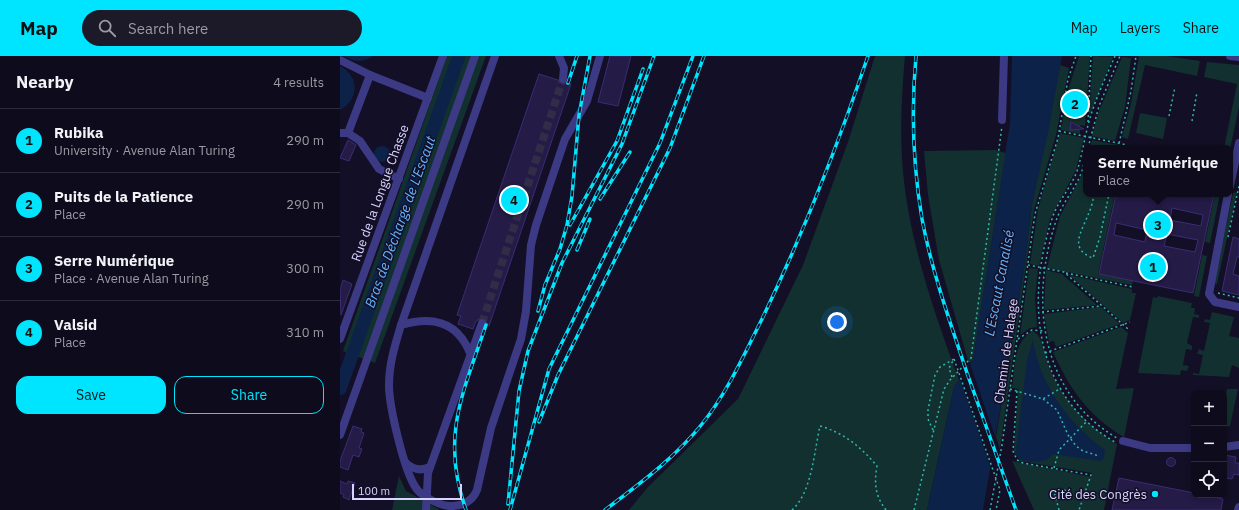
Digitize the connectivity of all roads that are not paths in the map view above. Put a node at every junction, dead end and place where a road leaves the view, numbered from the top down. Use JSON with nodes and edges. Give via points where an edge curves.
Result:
{"nodes":[{"id":1,"x":443,"y":56,"type":"edge"},
{"id":2,"x":475,"y":56,"type":"edge"},
{"id":3,"x":495,"y":56,"type":"edge"},
{"id":4,"x":559,"y":56,"type":"edge"},
{"id":5,"x":600,"y":56,"type":"edge"},
{"id":6,"x":1004,"y":56,"type":"edge"},
{"id":7,"x":1230,"y":56,"type":"edge"},
{"id":8,"x":1239,"y":57,"type":"edge"},
{"id":9,"x":340,"y":60,"type":"edge"},
{"id":10,"x":370,"y":75,"type":"junction"},
{"id":11,"x":563,"y":79,"type":"tunnel mouth"},
{"id":12,"x":428,"y":98,"type":"junction"},
{"id":13,"x":1002,"y":120,"type":"road end"},
{"id":14,"x":344,"y":134,"type":"edge"},
{"id":15,"x":1239,"y":143,"type":"edge"},
{"id":16,"x":1233,"y":172,"type":"edge"},
{"id":17,"x":399,"y":179,"type":"junction"},
{"id":18,"x":1227,"y":197,"type":"edge"},
{"id":19,"x":1239,"y":307,"type":"edge"},
{"id":20,"x":482,"y":323,"type":"tunnel mouth"},
{"id":21,"x":401,"y":325,"type":"junction"},
{"id":22,"x":340,"y":339,"type":"edge"},
{"id":23,"x":470,"y":353,"type":"junction"},
{"id":24,"x":340,"y":435,"type":"edge"},
{"id":25,"x":1119,"y":442,"type":"road end"},
{"id":26,"x":1239,"y":445,"type":"edge"},
{"id":27,"x":1227,"y":447,"type":"edge"},
{"id":28,"x":1191,"y":448,"type":"edge"},
{"id":29,"x":406,"y":462,"type":"junction"},
{"id":30,"x":430,"y":467,"type":"junction"},
{"id":31,"x":427,"y":496,"type":"junction"},
{"id":32,"x":1239,"y":507,"type":"edge"},
{"id":33,"x":460,"y":508,"type":"edge"},
{"id":34,"x":426,"y":510,"type":"edge"},
{"id":35,"x":1238,"y":510,"type":"edge"}],
"edges":[{"from":1,"to":12,"type":"street","name":"Rue de la Longue Chasse"},
{"from":2,"to":24,"type":"street"},
{"from":3,"to":21,"type":"street"},
{"from":4,"to":11,"type":"street","via":[[564,68]]},
{"from":5,"to":33,"type":"street","via":[[588,101],[565,139],[536,225],[531,245],[526,311],[521,339],[491,428],[477,490],[471,500]]},
{"from":6,"to":13,"type":"street"},
{"from":7,"to":8,"type":"street"},
{"from":9,"to":10,"type":"street"},
{"from":10,"to":12,"type":"street"},
{"from":10,"to":14,"type":"street"},
{"from":12,"to":17,"type":"street","name":"Rue de la Longue Chasse"},
{"from":14,"to":17,"type":"street","via":[[360,141],[379,170]]},
{"from":15,"to":16,"type":"street"},
{"from":17,"to":22,"type":"street","name":"Rue de la Longue Chasse"},
{"from":18,"to":19,"type":"street","via":[[1209,289],[1211,299]]},
{"from":20,"to":23,"type":"street"},
{"from":21,"to":23,"type":"street","via":[[427,320],[446,325],[462,336]]},
{"from":21,"to":29,"type":"street","via":[[392,353],[389,386],[391,410]]},
{"from":23,"to":30,"type":"street"},
{"from":25,"to":28,"type":"street","via":[[1150,448]]},
{"from":26,"to":27,"type":"street"},
{"from":29,"to":30,"type":"street","via":[[420,470]]},
{"from":29,"to":31,"type":"street","via":[[415,486]]},
{"from":30,"to":31,"type":"street"},
{"from":31,"to":33,"type":"street","via":[[445,505]]},
{"from":31,"to":34,"type":"street"},
{"from":32,"to":35,"type":"street"}]}
